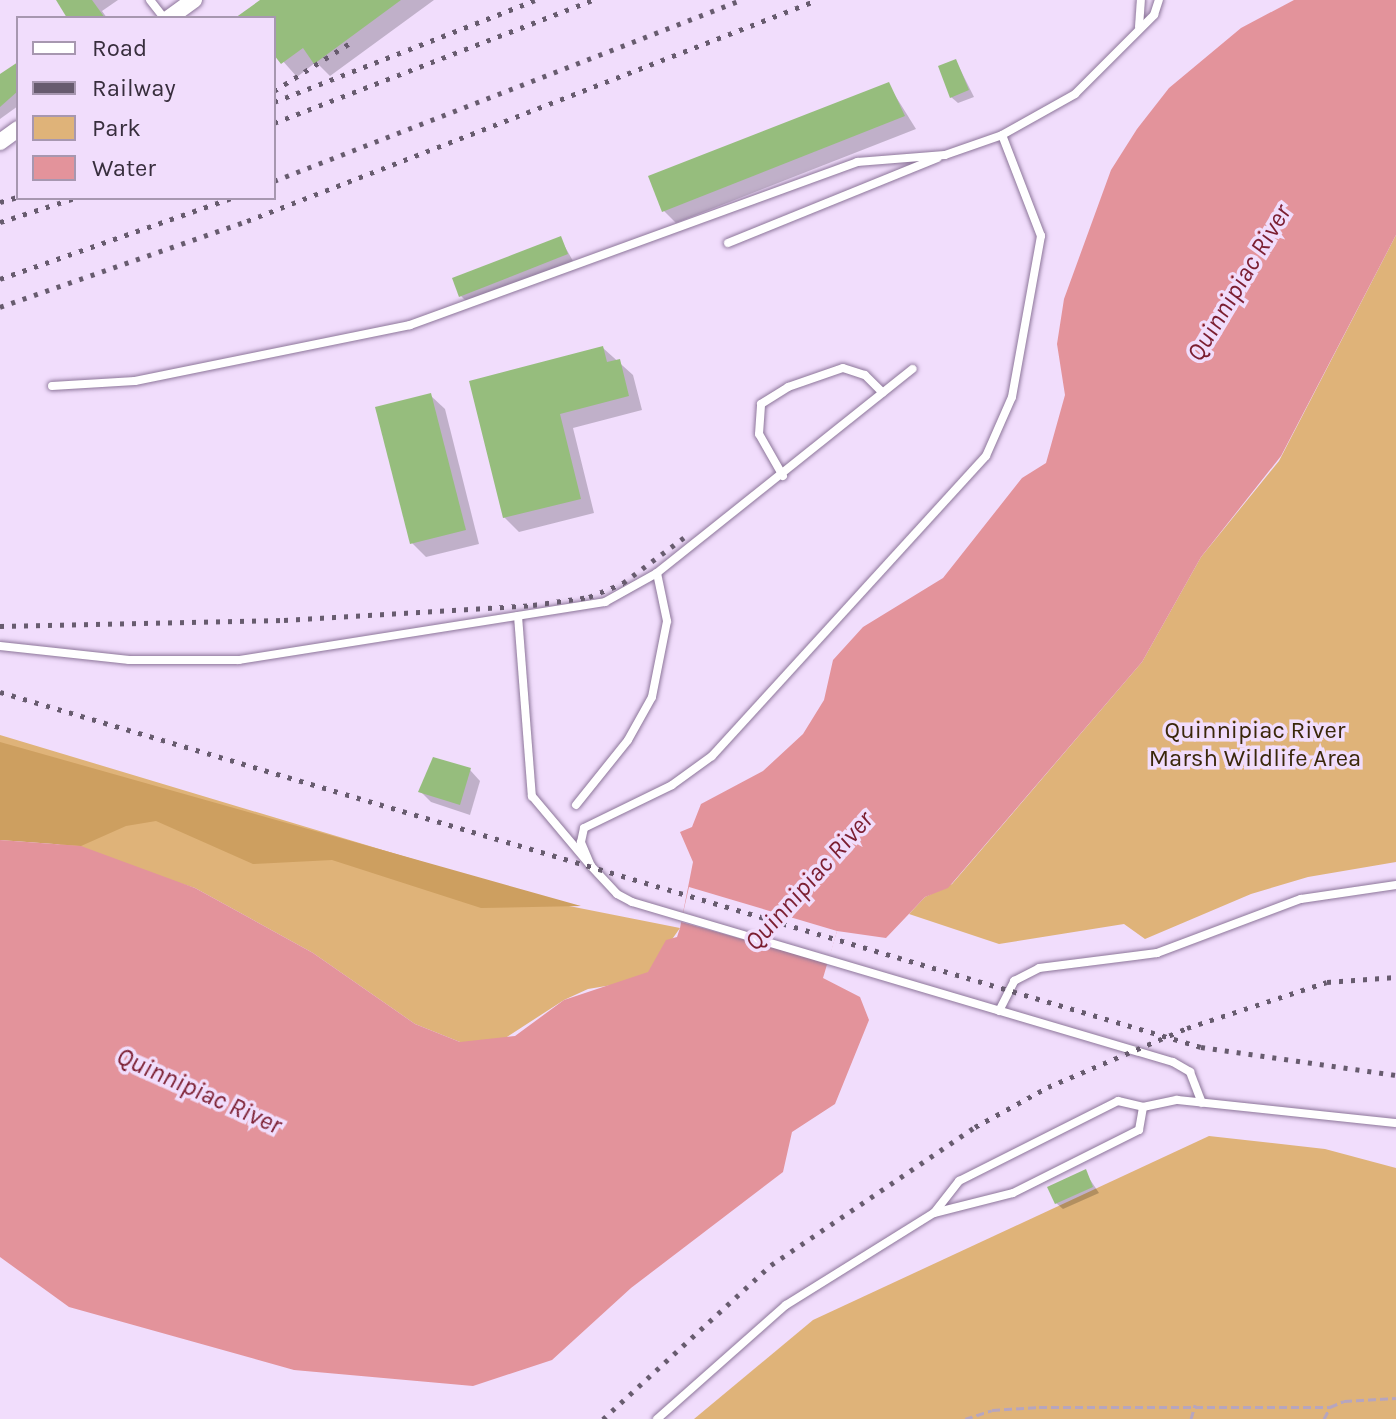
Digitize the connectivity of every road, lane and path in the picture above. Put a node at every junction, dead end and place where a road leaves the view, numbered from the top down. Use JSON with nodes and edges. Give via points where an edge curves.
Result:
{"nodes":[{"id":1,"x":150,"y":0,"type":"edge"},
{"id":2,"x":194,"y":0,"type":"edge"},
{"id":3,"x":1141,"y":0,"type":"edge"},
{"id":4,"x":1159,"y":0,"type":"edge"},
{"id":5,"x":165,"y":16,"type":"edge"},
{"id":6,"x":170,"y":16,"type":"edge"},
{"id":7,"x":1139,"y":27,"type":"junction"},
{"id":8,"x":1002,"y":135,"type":"junction"},
{"id":9,"x":945,"y":155,"type":"junction"},
{"id":10,"x":728,"y":243,"type":"dead end"},
{"id":11,"x":913,"y":369,"type":"dead end"},
{"id":12,"x":52,"y":386,"type":"dead end"},
{"id":13,"x":883,"y":393,"type":"junction"},
{"id":14,"x":783,"y":476,"type":"junction"},
{"id":15,"x":657,"y":573,"type":"junction"},
{"id":16,"x":518,"y":616,"type":"junction"},
{"id":17,"x":0,"y":646,"type":"edge"},
{"id":18,"x":576,"y":805,"type":"dead end"},
{"id":19,"x":591,"y":866,"type":"junction"},
{"id":20,"x":1396,"y":885,"type":"edge"},
{"id":21,"x":999,"y":1011,"type":"junction"},
{"id":22,"x":1202,"y":1103,"type":"junction"},
{"id":23,"x":1143,"y":1107,"type":"junction"},
{"id":24,"x":1396,"y":1123,"type":"edge"},
{"id":25,"x":934,"y":1213,"type":"junction"},
{"id":26,"x":1396,"y":1398,"type":"edge"},
{"id":27,"x":1195,"y":1405,"type":"junction"},
{"id":28,"x":1330,"y":1407,"type":"junction"},
{"id":29,"x":657,"y":1419,"type":"edge"},
{"id":30,"x":965,"y":1419,"type":"edge"},
{"id":31,"x":1191,"y":1419,"type":"edge"},
{"id":32,"x":1324,"y":1419,"type":"edge"}],
"edges":[{"from":1,"to":5,"type":"lane"},
{"from":2,"to":6,"type":"street"},
{"from":3,"to":7,"type":"lane"},
{"from":4,"to":7,"type":"lane","via":[[1154,15]]},
{"from":7,"to":8,"type":"lane","via":[[1075,94]]},
{"from":8,"to":9,"type":"lane"},
{"from":8,"to":19,"type":"lane","via":[[1041,236],[1012,397],[996,440],[950,500],[712,756],[672,785],[584,828],[581,842]]},
{"from":9,"to":10,"type":"lane"},
{"from":9,"to":12,"type":"lane","via":[[857,162],[410,325],[135,381]]},
{"from":11,"to":13,"type":"lane"},
{"from":13,"to":14,"type":"lane"},
{"from":13,"to":14,"type":"lane","via":[[865,375],[843,368],[788,387],[761,404],[759,434]]},
{"from":14,"to":15,"type":"lane"},
{"from":15,"to":16,"type":"lane","via":[[605,602]]},
{"from":15,"to":18,"type":"lane","via":[[667,621],[652,697],[637,728]]},
{"from":16,"to":17,"type":"lane","via":[[239,660],[129,660]]},
{"from":16,"to":19,"type":"lane","via":[[532,796]]},
{"from":19,"to":21,"type":"lane","via":[[624,898]]},
{"from":20,"to":21,"type":"lane","via":[[1301,899],[1157,953],[1039,968],[1014,981]]},
{"from":21,"to":22,"type":"lane","via":[[1183,1066],[1198,1085]]},
{"from":22,"to":23,"type":"lane","via":[[1177,1100]]},
{"from":22,"to":24,"type":"lane"},
{"from":23,"to":25,"type":"lane","via":[[1118,1101],[959,1181]]},
{"from":23,"to":25,"type":"lane","via":[[1139,1130],[1013,1193]]},
{"from":25,"to":29,"type":"lane","via":[[786,1305]]},
{"from":26,"to":28,"type":"path","via":[[1344,1401]]},
{"from":27,"to":28,"type":"path"},
{"from":27,"to":30,"type":"path","via":[[1023,1408]]},
{"from":27,"to":31,"type":"path"},
{"from":28,"to":32,"type":"path"}]}
